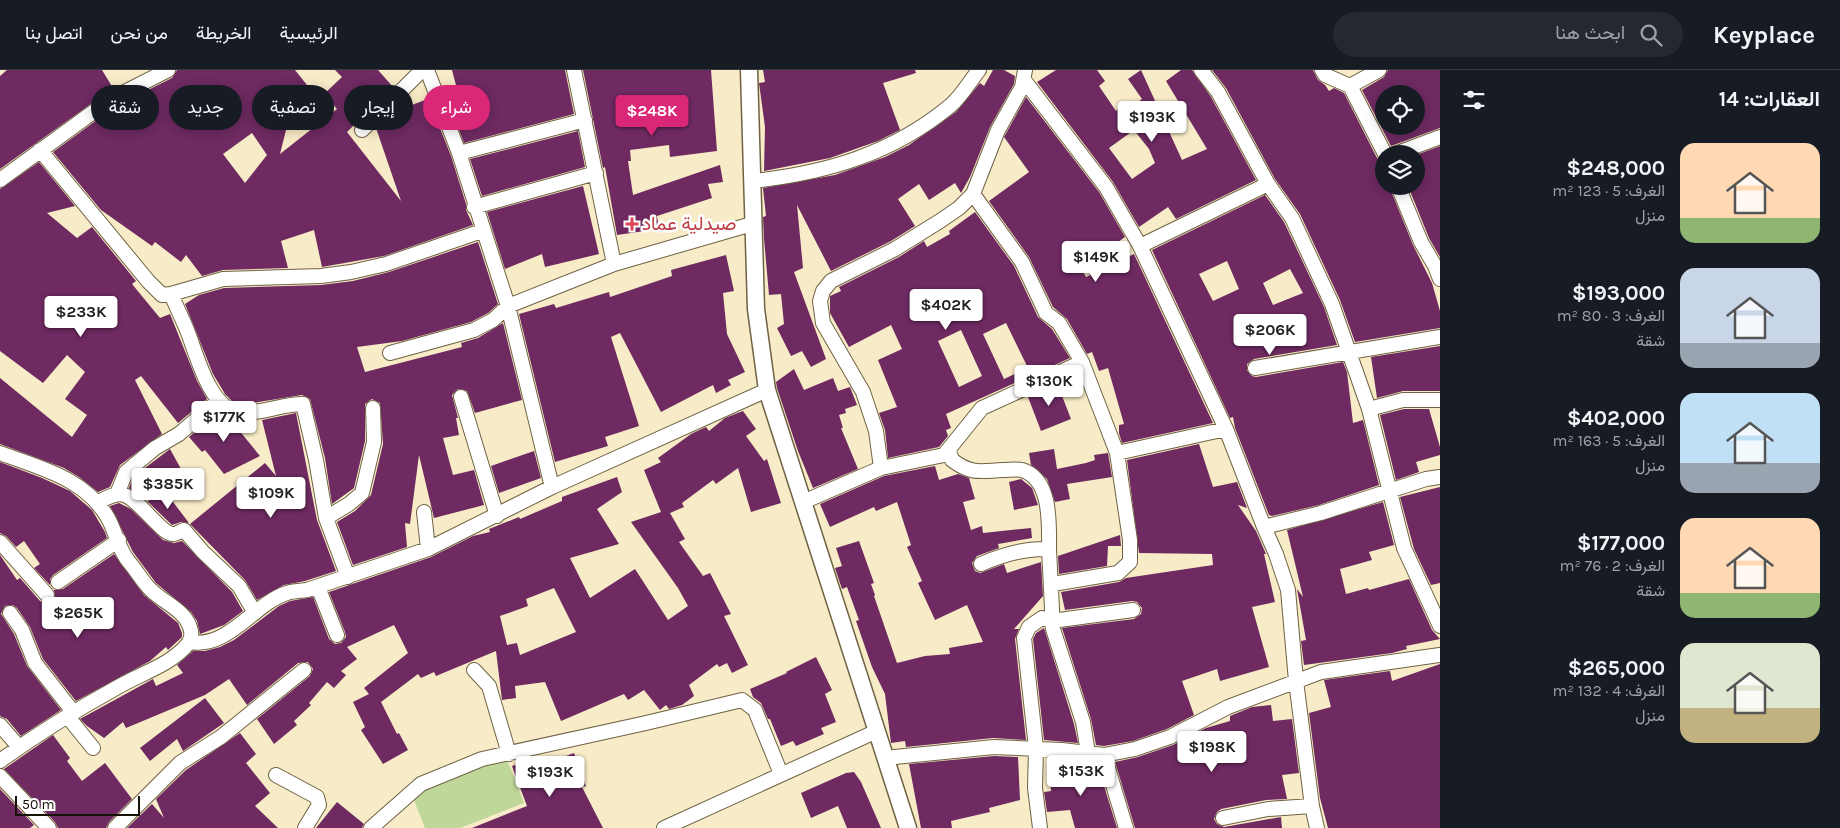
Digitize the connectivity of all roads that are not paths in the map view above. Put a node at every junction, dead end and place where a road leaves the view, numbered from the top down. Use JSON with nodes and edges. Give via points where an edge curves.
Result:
{"nodes":[{"id":1,"x":168,"y":70,"type":"edge"},
{"id":2,"x":422,"y":70,"type":"edge"},
{"id":3,"x":427,"y":70,"type":"edge"},
{"id":4,"x":574,"y":70,"type":"edge"},
{"id":5,"x":749,"y":70,"type":"edge"},
{"id":6,"x":979,"y":70,"type":"edge"},
{"id":7,"x":1201,"y":70,"type":"edge"},
{"id":8,"x":1322,"y":70,"type":"edge"},
{"id":9,"x":1379,"y":70,"type":"edge"},
{"id":10,"x":1024,"y":75,"type":"edge"},
{"id":11,"x":407,"y":85,"type":"edge"},
{"id":12,"x":1350,"y":86,"type":"junction"},
{"id":13,"x":585,"y":120,"type":"junction"},
{"id":14,"x":1440,"y":137,"type":"edge"},
{"id":15,"x":1380,"y":145,"type":"edge"},
{"id":16,"x":1419,"y":145,"type":"edge"},
{"id":17,"x":40,"y":150,"type":"junction"},
{"id":18,"x":459,"y":153,"type":"junction"},
{"id":19,"x":596,"y":173,"type":"junction"},
{"id":20,"x":0,"y":180,"type":"edge"},
{"id":21,"x":753,"y":182,"type":"junction"},
{"id":22,"x":1268,"y":184,"type":"junction"},
{"id":23,"x":973,"y":194,"type":"junction"},
{"id":24,"x":1402,"y":195,"type":"edge"},
{"id":25,"x":474,"y":207,"type":"junction"},
{"id":26,"x":752,"y":224,"type":"junction"},
{"id":27,"x":482,"y":231,"type":"junction"},
{"id":28,"x":1140,"y":246,"type":"junction"},
{"id":29,"x":614,"y":264,"type":"junction"},
{"id":30,"x":1440,"y":279,"type":"edge"},
{"id":31,"x":171,"y":294,"type":"junction"},
{"id":32,"x":508,"y":306,"type":"junction"},
{"id":33,"x":1440,"y":338,"type":"edge"},
{"id":34,"x":390,"y":353,"type":"dead end"},
{"id":35,"x":1349,"y":353,"type":"junction"},
{"id":36,"x":1082,"y":362,"type":"junction"},
{"id":37,"x":1255,"y":368,"type":"dead end"},
{"id":38,"x":768,"y":390,"type":"junction"},
{"id":39,"x":461,"y":397,"type":"dead end"},
{"id":40,"x":219,"y":400,"type":"junction"},
{"id":41,"x":1440,"y":400,"type":"edge"},
{"id":42,"x":373,"y":408,"type":"dead end"},
{"id":43,"x":1369,"y":408,"type":"junction"},
{"id":44,"x":1226,"y":429,"type":"junction"},
{"id":45,"x":949,"y":451,"type":"junction"},
{"id":46,"x":0,"y":453,"type":"edge"},
{"id":47,"x":1117,"y":453,"type":"junction"},
{"id":48,"x":881,"y":468,"type":"junction"},
{"id":49,"x":1440,"y":477,"type":"edge"},
{"id":50,"x":552,"y":487,"type":"junction"},
{"id":51,"x":1389,"y":491,"type":"junction"},
{"id":52,"x":117,"y":494,"type":"junction"},
{"id":53,"x":98,"y":502,"type":"junction"},
{"id":54,"x":803,"y":502,"type":"junction"},
{"id":55,"x":424,"y":512,"type":"dead end"},
{"id":56,"x":497,"y":516,"type":"junction"},
{"id":57,"x":326,"y":518,"type":"junction"},
{"id":58,"x":1264,"y":527,"type":"junction"},
{"id":59,"x":119,"y":540,"type":"junction"},
{"id":60,"x":0,"y":542,"type":"edge"},
{"id":61,"x":428,"y":549,"type":"junction"},
{"id":62,"x":1049,"y":549,"type":"junction"},
{"id":63,"x":981,"y":564,"type":"dead end"},
{"id":64,"x":348,"y":577,"type":"junction"},
{"id":65,"x":58,"y":582,"type":"dead end"},
{"id":66,"x":1052,"y":584,"type":"junction"},
{"id":67,"x":318,"y":586,"type":"junction"},
{"id":68,"x":47,"y":595,"type":"dead end"},
{"id":69,"x":1133,"y":610,"type":"dead end"},
{"id":70,"x":10,"y":613,"type":"dead end"},
{"id":71,"x":255,"y":614,"type":"junction"},
{"id":72,"x":1052,"y":621,"type":"junction"},
{"id":73,"x":1440,"y":626,"type":"edge"},
{"id":74,"x":337,"y":635,"type":"dead end"},
{"id":75,"x":190,"y":642,"type":"junction"},
{"id":76,"x":1440,"y":655,"type":"edge"},
{"id":77,"x":304,"y":670,"type":"dead end"},
{"id":78,"x":474,"y":670,"type":"dead end"},
{"id":79,"x":1296,"y":681,"type":"junction"},
{"id":80,"x":71,"y":715,"type":"junction"},
{"id":81,"x":0,"y":725,"type":"edge"},
{"id":82,"x":877,"y":731,"type":"junction"},
{"id":83,"x":19,"y":747,"type":"junction"},
{"id":84,"x":93,"y":748,"type":"dead end"},
{"id":85,"x":1036,"y":748,"type":"junction"},
{"id":86,"x":1088,"y":753,"type":"junction"},
{"id":87,"x":509,"y":754,"type":"junction"},
{"id":88,"x":1104,"y":754,"type":"junction"},
{"id":89,"x":885,"y":758,"type":"junction"},
{"id":90,"x":0,"y":761,"type":"edge"},
{"id":91,"x":781,"y":774,"type":"junction"},
{"id":92,"x":276,"y":775,"type":"dead end"},
{"id":93,"x":0,"y":776,"type":"edge"},
{"id":94,"x":1312,"y":806,"type":"junction"},
{"id":95,"x":1223,"y":818,"type":"dead end"},
{"id":96,"x":49,"y":828,"type":"edge"},
{"id":97,"x":115,"y":828,"type":"edge"},
{"id":98,"x":305,"y":828,"type":"edge"},
{"id":99,"x":371,"y":828,"type":"edge"},
{"id":100,"x":664,"y":828,"type":"edge"},
{"id":101,"x":908,"y":828,"type":"edge"},
{"id":102,"x":1040,"y":828,"type":"edge"},
{"id":103,"x":1126,"y":828,"type":"edge"},
{"id":104,"x":1317,"y":828,"type":"edge"}],
"edges":[{"from":1,"to":17,"type":"street","via":[[111,100]]},
{"from":2,"to":11,"type":"street"},
{"from":3,"to":18,"type":"street"},
{"from":4,"to":13,"type":"street"},
{"from":5,"to":21,"type":"street"},
{"from":6,"to":21,"type":"street","via":[[951,105],[867,156],[824,170]]},
{"from":7,"to":22,"type":"street","via":[[1218,92]]},
{"from":8,"to":12,"type":"street","via":[[1325,75]]},
{"from":9,"to":12,"type":"street"},
{"from":10,"to":23,"type":"street"},
{"from":10,"to":28,"type":"street","via":[[1106,187]]},
{"from":12,"to":15,"type":"street"},
{"from":13,"to":18,"type":"street"},
{"from":13,"to":19,"type":"street"},
{"from":14,"to":16,"type":"street"},
{"from":17,"to":20,"type":"street"},
{"from":17,"to":31,"type":"street","via":[[148,282],[162,295]]},
{"from":18,"to":25,"type":"street"},
{"from":19,"to":25,"type":"street"},
{"from":19,"to":29,"type":"street"},
{"from":21,"to":26,"type":"street"},
{"from":22,"to":28,"type":"street"},
{"from":22,"to":35,"type":"street","via":[[1292,218],[1332,304]]},
{"from":23,"to":36,"type":"street","via":[[1022,262],[1046,313],[1059,323]]},
{"from":23,"to":48,"type":"street","via":[[940,221],[895,249],[831,281],[823,291],[820,301],[823,323],[863,392],[876,431]]},
{"from":24,"to":30,"type":"street"},
{"from":25,"to":27,"type":"street"},
{"from":26,"to":29,"type":"street"},
{"from":26,"to":38,"type":"street","via":[[756,309]]},
{"from":27,"to":31,"type":"street","via":[[422,253],[351,272],[223,279]]},
{"from":27,"to":32,"type":"street"},
{"from":28,"to":44,"type":"street"},
{"from":29,"to":32,"type":"street"},
{"from":31,"to":40,"type":"street","via":[[197,363]]},
{"from":32,"to":34,"type":"street","via":[[493,320],[474,330]]},
{"from":32,"to":50,"type":"street"},
{"from":33,"to":35,"type":"street"},
{"from":35,"to":37,"type":"street"},
{"from":35,"to":43,"type":"street"},
{"from":36,"to":45,"type":"street","via":[[982,408]]},
{"from":36,"to":47,"type":"street"},
{"from":38,"to":50,"type":"street"},
{"from":38,"to":54,"type":"street"},
{"from":39,"to":56,"type":"street"},
{"from":40,"to":52,"type":"street","via":[[126,472]]},
{"from":40,"to":57,"type":"street","via":[[228,410],[238,412],[303,404]]},
{"from":41,"to":43,"type":"street","via":[[1409,400]]},
{"from":42,"to":57,"type":"street","via":[[374,442],[362,493]]},
{"from":43,"to":51,"type":"street"},
{"from":44,"to":47,"type":"street"},
{"from":44,"to":58,"type":"street"},
{"from":45,"to":48,"type":"street","via":[[939,458]]},
{"from":45,"to":62,"type":"street","via":[[952,460],[976,472],[1022,470],[1038,482],[1042,486],[1046,506]]},
{"from":46,"to":53,"type":"street","via":[[48,469]]},
{"from":47,"to":66,"type":"street","via":[[1130,540],[1130,562],[1118,573]]},
{"from":48,"to":54,"type":"street"},
{"from":49,"to":51,"type":"street"},
{"from":50,"to":56,"type":"street"},
{"from":51,"to":58,"type":"street"},
{"from":51,"to":73,"type":"street","via":[[1404,548]]},
{"from":52,"to":53,"type":"street"},
{"from":52,"to":71,"type":"street","via":[[132,499],[152,515],[164,532],[173,534],[184,530],[238,586]]},
{"from":53,"to":59,"type":"street"},
{"from":54,"to":82,"type":"street"},
{"from":55,"to":61,"type":"street"},
{"from":56,"to":61,"type":"street"},
{"from":57,"to":64,"type":"street"},
{"from":58,"to":79,"type":"street","via":[[1288,590]]},
{"from":59,"to":65,"type":"street"},
{"from":59,"to":75,"type":"street","via":[[120,548],[148,587],[178,610],[189,623]]},
{"from":60,"to":68,"type":"street"},
{"from":61,"to":64,"type":"street"},
{"from":62,"to":63,"type":"street","via":[[1014,552]]},
{"from":62,"to":66,"type":"street"},
{"from":64,"to":67,"type":"street"},
{"from":66,"to":72,"type":"street"},
{"from":67,"to":71,"type":"street","via":[[288,592]]},
{"from":67,"to":74,"type":"street"},
{"from":69,"to":72,"type":"street"},
{"from":70,"to":80,"type":"street","via":[[22,630],[35,663]]},
{"from":71,"to":75,"type":"street","via":[[212,642]]},
{"from":72,"to":85,"type":"street","via":[[1037,620],[1024,638]]},
{"from":72,"to":86,"type":"street","via":[[1083,722]]},
{"from":75,"to":80,"type":"street","via":[[158,667]]},
{"from":76,"to":79,"type":"street","via":[[1343,667]]},
{"from":77,"to":97,"type":"street","via":[[221,737],[180,763]]},
{"from":78,"to":87,"type":"street","via":[[489,686]]},
{"from":79,"to":88,"type":"street","via":[[1228,707],[1170,738]]},
{"from":79,"to":94,"type":"street"},
{"from":80,"to":83,"type":"street"},
{"from":80,"to":84,"type":"street"},
{"from":81,"to":83,"type":"street"},
{"from":82,"to":89,"type":"street"},
{"from":82,"to":91,"type":"street"},
{"from":83,"to":90,"type":"street"},
{"from":85,"to":86,"type":"street"},
{"from":85,"to":89,"type":"street","via":[[994,747]]},
{"from":85,"to":102,"type":"street"},
{"from":86,"to":88,"type":"street"},
{"from":87,"to":91,"type":"street","via":[[742,700],[755,710]]},
{"from":87,"to":99,"type":"street","via":[[482,759],[421,784]]},
{"from":88,"to":103,"type":"street"},
{"from":89,"to":101,"type":"street"},
{"from":91,"to":100,"type":"street"},
{"from":92,"to":98,"type":"street","via":[[317,797],[319,805]]},
{"from":93,"to":96,"type":"street"},
{"from":94,"to":95,"type":"street","via":[[1268,809]]},
{"from":94,"to":104,"type":"street"}]}
